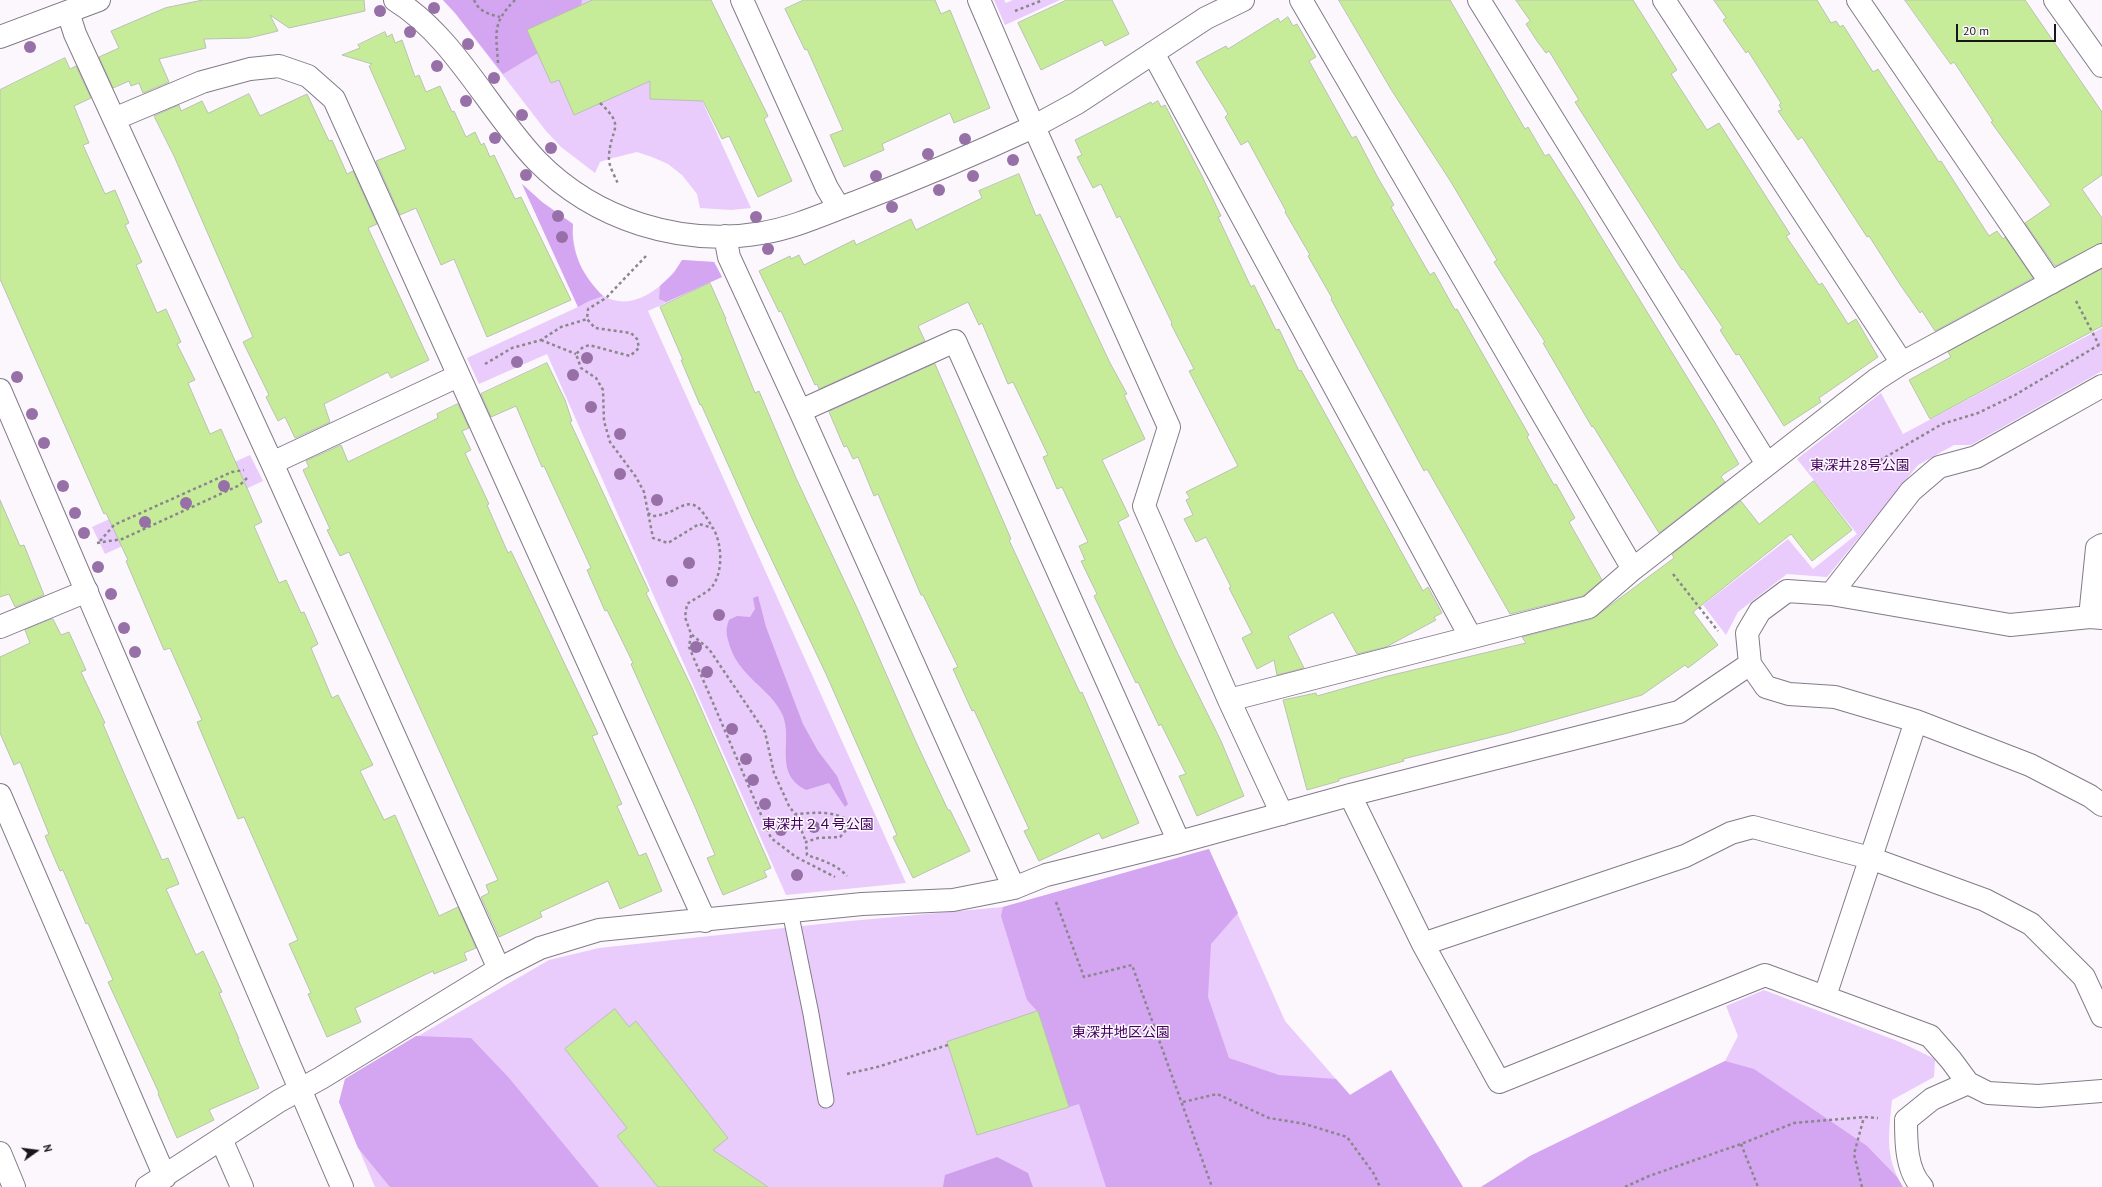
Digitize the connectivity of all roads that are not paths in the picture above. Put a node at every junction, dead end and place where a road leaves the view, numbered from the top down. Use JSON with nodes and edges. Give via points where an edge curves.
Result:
{"nodes":[{"id":1,"x":99,"y":0,"type":"edge"},
{"id":2,"x":395,"y":0,"type":"edge"},
{"id":3,"x":742,"y":0,"type":"edge"},
{"id":4,"x":979,"y":0,"type":"edge"},
{"id":5,"x":1243,"y":0,"type":"edge"},
{"id":6,"x":1301,"y":0,"type":"edge"},
{"id":7,"x":1479,"y":0,"type":"edge"},
{"id":8,"x":1664,"y":0,"type":"edge"},
{"id":9,"x":1858,"y":0,"type":"edge"},
{"id":10,"x":2055,"y":0,"type":"edge"},
{"id":11,"x":68,"y":12,"type":"junction"},
{"id":12,"x":0,"y":37,"type":"edge"},
{"id":13,"x":1153,"y":53,"type":"junction"},
{"id":14,"x":2102,"y":66,"type":"edge"},
{"id":15,"x":114,"y":119,"type":"junction"},
{"id":16,"x":1034,"y":127,"type":"junction"},
{"id":17,"x":839,"y":208,"type":"junction"},
{"id":18,"x":725,"y":236,"type":"junction"},
{"id":19,"x":2102,"y":255,"type":"edge"},
{"id":20,"x":2057,"y":279,"type":"junction"},
{"id":21,"x":1902,"y":363,"type":"junction"},
{"id":22,"x":458,"y":376,"type":"junction"},
{"id":23,"x":2102,"y":386,"type":"edge"},
{"id":24,"x":0,"y":390,"type":"edge"},
{"id":25,"x":800,"y":410,"type":"junction"},
{"id":26,"x":1767,"y":464,"type":"junction"},
{"id":27,"x":264,"y":466,"type":"junction"},
{"id":28,"x":2102,"y":545,"type":"edge"},
{"id":29,"x":1633,"y":569,"type":"junction"},
{"id":30,"x":87,"y":591,"type":"junction"},
{"id":31,"x":1831,"y":594,"type":"junction"},
{"id":32,"x":2096,"y":618,"type":"edge"},
{"id":33,"x":0,"y":627,"type":"edge"},
{"id":34,"x":1470,"y":636,"type":"junction"},
{"id":35,"x":1750,"y":664,"type":"junction"},
{"id":36,"x":1229,"y":700,"type":"junction"},
{"id":37,"x":1916,"y":721,"type":"junction"},
{"id":38,"x":1350,"y":794,"type":"junction"},
{"id":39,"x":0,"y":795,"type":"edge"},
{"id":40,"x":2102,"y":805,"type":"edge"},
{"id":41,"x":1282,"y":814,"type":"junction"},
{"id":42,"x":1179,"y":842,"type":"junction"},
{"id":43,"x":1870,"y":858,"type":"junction"},
{"id":44,"x":1014,"y":888,"type":"junction"},
{"id":45,"x":790,"y":911,"type":"junction"},
{"id":46,"x":705,"y":921,"type":"junction"},
{"id":47,"x":1423,"y":944,"type":"junction"},
{"id":48,"x":499,"y":969,"type":"junction"},
{"id":49,"x":1825,"y":996,"type":"junction"},
{"id":50,"x":2102,"y":1016,"type":"edge"},
{"id":51,"x":1968,"y":1083,"type":"junction"},
{"id":52,"x":301,"y":1090,"type":"junction"},
{"id":53,"x":2102,"y":1091,"type":"edge"},
{"id":54,"x":826,"y":1100,"type":"dead end"},
{"id":55,"x":221,"y":1139,"type":"junction"},
{"id":56,"x":0,"y":1153,"type":"edge"},
{"id":57,"x":156,"y":1182,"type":"edge"},
{"id":58,"x":14,"y":1187,"type":"edge"},
{"id":59,"x":242,"y":1187,"type":"edge"},
{"id":60,"x":342,"y":1187,"type":"edge"},
{"id":61,"x":1922,"y":1187,"type":"edge"}],
"edges":[{"from":1,"to":11,"type":"street"},
{"from":2,"to":18,"type":"street","via":[[432,29],[537,161],[576,193],[623,219],[648,227]]},
{"from":3,"to":17,"type":"street","via":[[827,188]]},
{"from":4,"to":16,"type":"street"},
{"from":5,"to":13,"type":"street","via":[[1206,18]]},
{"from":6,"to":29,"type":"street"},
{"from":7,"to":26,"type":"street"},
{"from":8,"to":21,"type":"street"},
{"from":9,"to":20,"type":"street"},
{"from":10,"to":14,"type":"street"},
{"from":11,"to":12,"type":"street"},
{"from":11,"to":15,"type":"street","via":[[75,34]]},
{"from":13,"to":16,"type":"street","via":[[1077,103]]},
{"from":13,"to":34,"type":"street"},
{"from":15,"to":22,"type":"street","via":[[202,82],[250,69],[279,66],[308,76],[334,99]]},
{"from":15,"to":27,"type":"street"},
{"from":16,"to":17,"type":"street","via":[[936,171]]},
{"from":16,"to":36,"type":"street","via":[[1169,427],[1144,506]]},
{"from":17,"to":18,"type":"street","via":[[763,233]]},
{"from":18,"to":25,"type":"street","via":[[729,257]]},
{"from":19,"to":20,"type":"street"},
{"from":20,"to":21,"type":"street"},
{"from":21,"to":26,"type":"street","via":[[1876,379]]},
{"from":22,"to":27,"type":"street"},
{"from":22,"to":46,"type":"street"},
{"from":23,"to":31,"type":"street","via":[[1976,456],[1939,466],[1911,491]]},
{"from":24,"to":30,"type":"street"},
{"from":25,"to":42,"type":"street","via":[[955,341]]},
{"from":25,"to":44,"type":"street"},
{"from":26,"to":29,"type":"street"},
{"from":27,"to":48,"type":"street"},
{"from":28,"to":32,"type":"street","via":[[2097,548]]},
{"from":29,"to":34,"type":"street","via":[[1589,607]]},
{"from":30,"to":33,"type":"street"},
{"from":30,"to":52,"type":"street"},
{"from":31,"to":32,"type":"street","via":[[2010,625]]},
{"from":31,"to":35,"type":"street","via":[[1787,591],[1760,611],[1748,633]]},
{"from":34,"to":36,"type":"street"},
{"from":35,"to":37,"type":"street","via":[[1766,687],[1789,694],[1835,697]]},
{"from":35,"to":38,"type":"street","via":[[1679,712]]},
{"from":36,"to":41,"type":"street"},
{"from":37,"to":40,"type":"street","via":[[2030,765],[2090,796]]},
{"from":37,"to":43,"type":"street"},
{"from":38,"to":41,"type":"street"},
{"from":38,"to":47,"type":"street"},
{"from":39,"to":57,"type":"street"},
{"from":41,"to":42,"type":"street"},
{"from":42,"to":44,"type":"street","via":[[1046,875]]},
{"from":43,"to":47,"type":"street","via":[[1753,827],[1731,833],[1685,856]]},
{"from":43,"to":49,"type":"street"},
{"from":43,"to":50,"type":"street","via":[[1985,900],[2031,924],[2084,977]]},
{"from":44,"to":45,"type":"street","via":[[953,900],[860,897]]},
{"from":45,"to":46,"type":"street"},
{"from":45,"to":54,"type":"lane"},
{"from":46,"to":48,"type":"street","via":[[599,930],[540,948]]},
{"from":47,"to":49,"type":"street","via":[[1499,1082],[1765,975]]},
{"from":48,"to":52,"type":"street"},
{"from":49,"to":51,"type":"street","via":[[1930,1036]]},
{"from":51,"to":53,"type":"street","via":[[1988,1093],[2038,1096]]},
{"from":51,"to":61,"type":"street","via":[[1932,1099],[1906,1120],[1906,1149],[1916,1181]]},
{"from":52,"to":55,"type":"street","via":[[279,1101]]},
{"from":52,"to":60,"type":"street"},
{"from":55,"to":57,"type":"street"},
{"from":55,"to":59,"type":"street"},
{"from":56,"to":58,"type":"street"}]}
